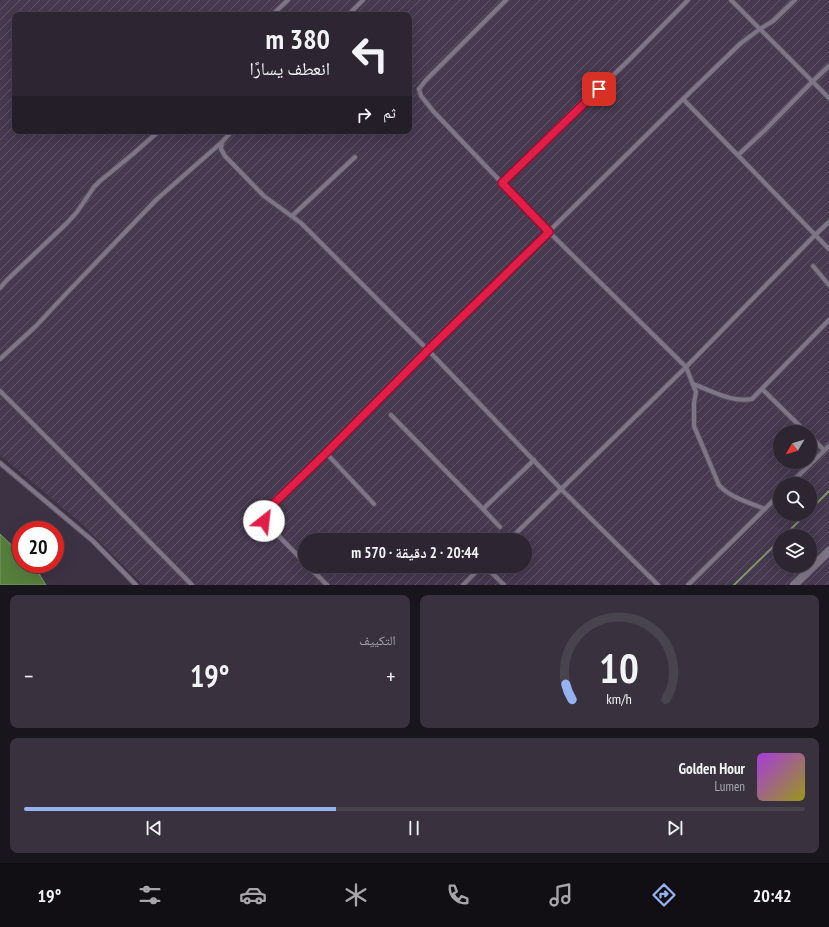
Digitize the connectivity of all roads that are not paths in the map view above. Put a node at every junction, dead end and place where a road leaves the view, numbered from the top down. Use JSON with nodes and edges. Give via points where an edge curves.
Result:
{"nodes":[{"id":1,"x":288,"y":0,"type":"edge"},
{"id":2,"x":363,"y":0,"type":"edge"},
{"id":3,"x":506,"y":0,"type":"edge"},
{"id":4,"x":688,"y":0,"type":"edge"},
{"id":5,"x":795,"y":0,"type":"edge"},
{"id":6,"x":734,"y":1,"type":"edge"},
{"id":7,"x":275,"y":12,"type":"edge"},
{"id":8,"x":351,"y":12,"type":"edge"},
{"id":9,"x":760,"y":29,"type":"junction"},
{"id":10,"x":829,"y":66,"type":"edge"},
{"id":11,"x":812,"y":82,"type":"junction"},
{"id":12,"x":829,"y":98,"type":"edge"},
{"id":13,"x":683,"y":99,"type":"junction"},
{"id":14,"x":156,"y":134,"type":"edge"},
{"id":15,"x":229,"y":134,"type":"edge"},
{"id":16,"x":222,"y":142,"type":"junction"},
{"id":17,"x":738,"y":155,"type":"junction"},
{"id":18,"x":355,"y":157,"type":"dead end"},
{"id":19,"x":502,"y":183,"type":"junction"},
{"id":20,"x":292,"y":216,"type":"junction"},
{"id":21,"x":829,"y":222,"type":"edge"},
{"id":22,"x":549,"y":232,"type":"junction"},
{"id":23,"x":815,"y":235,"type":"junction"},
{"id":24,"x":829,"y":249,"type":"edge"},
{"id":25,"x":813,"y":266,"type":"dead end"},
{"id":26,"x":829,"y":285,"type":"edge"},
{"id":27,"x":0,"y":288,"type":"edge"},
{"id":28,"x":829,"y":320,"type":"edge"},
{"id":29,"x":428,"y":350,"type":"junction"},
{"id":30,"x":0,"y":360,"type":"edge"},
{"id":31,"x":686,"y":367,"type":"junction"},
{"id":32,"x":693,"y":384,"type":"junction"},
{"id":33,"x":762,"y":388,"type":"junction"},
{"id":34,"x":0,"y":391,"type":"edge"},
{"id":35,"x":391,"y":416,"type":"dead end"},
{"id":36,"x":799,"y":425,"type":"edge"},
{"id":37,"x":817,"y":443,"type":"edge"},
{"id":38,"x":829,"y":446,"type":"edge"},
{"id":39,"x":824,"y":450,"type":"junction"},
{"id":40,"x":326,"y":453,"type":"junction"},
{"id":41,"x":534,"y":460,"type":"junction"},
{"id":42,"x":0,"y":463,"type":"edge"},
{"id":43,"x":797,"y":477,"type":"edge"},
{"id":44,"x":561,"y":489,"type":"junction"},
{"id":45,"x":773,"y":501,"type":"edge"},
{"id":46,"x":374,"y":504,"type":"dead end"},
{"id":47,"x":483,"y":509,"type":"junction"},
{"id":48,"x":765,"y":509,"type":"junction"},
{"id":49,"x":500,"y":527,"type":"dead end"},
{"id":50,"x":516,"y":533,"type":"edge"},
{"id":51,"x":829,"y":551,"type":"edge"},
{"id":52,"x":298,"y":556,"type":"edge"},
{"id":53,"x":315,"y":573,"type":"edge"},
{"id":54,"x":476,"y":573,"type":"edge"},
{"id":55,"x":491,"y":573,"type":"edge"},
{"id":56,"x":136,"y":585,"type":"edge"},
{"id":57,"x":192,"y":585,"type":"edge"},
{"id":58,"x":327,"y":585,"type":"edge"},
{"id":59,"x":463,"y":585,"type":"edge"},
{"id":60,"x":504,"y":585,"type":"edge"},
{"id":61,"x":658,"y":585,"type":"edge"},
{"id":62,"x":688,"y":585,"type":"edge"},
{"id":63,"x":794,"y":585,"type":"edge"}],
"edges":[{"from":1,"to":7,"type":"lane"},
{"from":2,"to":8,"type":"lane"},
{"from":3,"to":19,"type":"lane","via":[[419,89],[421,96],[434,112]]},
{"from":4,"to":19,"type":"lane"},
{"from":5,"to":9,"type":"lane","via":[[773,21]]},
{"from":6,"to":9,"type":"lane"},
{"from":9,"to":11,"type":"lane"},
{"from":9,"to":13,"type":"lane","via":[[741,43]]},
{"from":10,"to":11,"type":"lane"},
{"from":11,"to":12,"type":"lane"},
{"from":11,"to":17,"type":"lane"},
{"from":13,"to":17,"type":"lane"},
{"from":13,"to":22,"type":"lane"},
{"from":14,"to":27,"type":"lane","via":[[100,180],[67,223]]},
{"from":15,"to":16,"type":"lane"},
{"from":16,"to":20,"type":"lane","via":[[221,150],[225,156],[264,196]]},
{"from":16,"to":30,"type":"lane","via":[[156,200],[36,326]]},
{"from":17,"to":23,"type":"lane"},
{"from":18,"to":20,"type":"lane"},
{"from":19,"to":22,"type":"lane"},
{"from":20,"to":29,"type":"lane"},
{"from":21,"to":23,"type":"lane"},
{"from":22,"to":29,"type":"lane"},
{"from":22,"to":31,"type":"lane"},
{"from":23,"to":24,"type":"lane"},
{"from":23,"to":31,"type":"lane"},
{"from":25,"to":26,"type":"lane"},
{"from":28,"to":33,"type":"lane"},
{"from":29,"to":40,"type":"lane"},
{"from":29,"to":41,"type":"lane"},
{"from":31,"to":32,"type":"lane"},
{"from":31,"to":44,"type":"lane"},
{"from":32,"to":33,"type":"lane","via":[[732,399],[745,400],[752,399]]},
{"from":32,"to":48,"type":"lane","via":[[696,392],[694,426],[719,485],[730,494]]},
{"from":33,"to":36,"type":"lane"},
{"from":34,"to":57,"type":"lane"},
{"from":35,"to":47,"type":"lane"},
{"from":37,"to":39,"type":"lane"},
{"from":38,"to":39,"type":"lane"},
{"from":39,"to":43,"type":"lane"},
{"from":40,"to":46,"type":"lane"},
{"from":40,"to":52,"type":"lane","via":[[263,516],[264,521]]},
{"from":41,"to":44,"type":"lane"},
{"from":41,"to":47,"type":"lane"},
{"from":42,"to":56,"type":"lane","via":[[93,541]]},
{"from":44,"to":50,"type":"lane"},
{"from":44,"to":61,"type":"lane"},
{"from":45,"to":48,"type":"lane"},
{"from":47,"to":49,"type":"lane"},
{"from":48,"to":62,"type":"lane"},
{"from":51,"to":63,"type":"street"},
{"from":53,"to":58,"type":"lane"},
{"from":54,"to":59,"type":"lane"},
{"from":55,"to":60,"type":"lane"}]}
